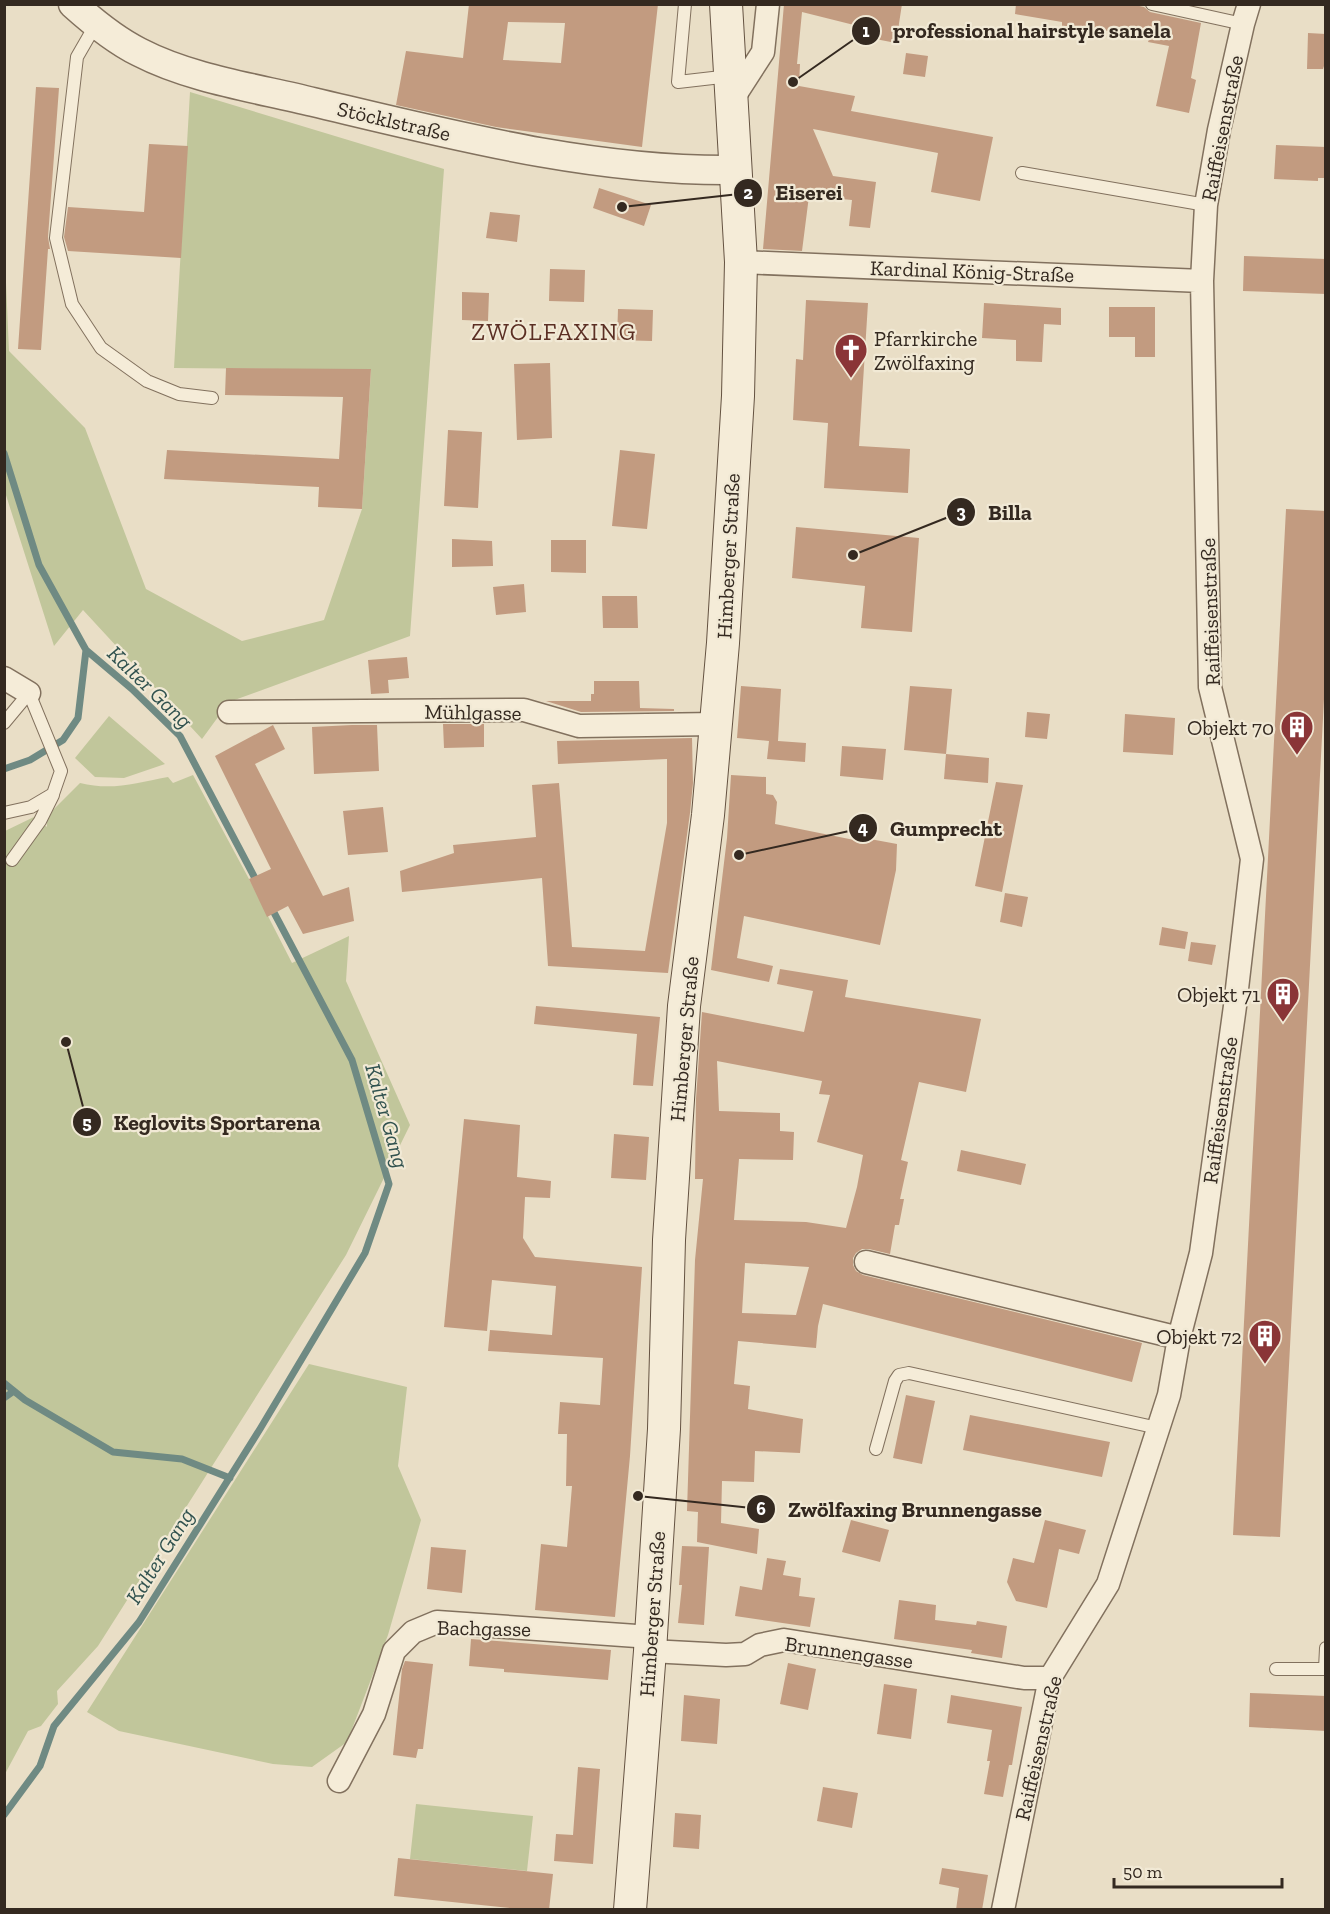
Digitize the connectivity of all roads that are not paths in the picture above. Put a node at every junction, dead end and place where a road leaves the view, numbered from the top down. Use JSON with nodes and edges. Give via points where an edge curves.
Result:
{"nodes":[{"id":1,"x":73,"y":4,"type":"edge"},
{"id":2,"x":685,"y":4,"type":"edge"},
{"id":3,"x":726,"y":4,"type":"edge"},
{"id":4,"x":768,"y":4,"type":"edge"},
{"id":5,"x":1152,"y":4,"type":"edge"},
{"id":6,"x":1246,"y":14,"type":"edge"},
{"id":7,"x":96,"y":24,"type":"junction"},
{"id":8,"x":731,"y":88,"type":"junction"},
{"id":9,"x":736,"y":170,"type":"junction"},
{"id":10,"x":1022,"y":173,"type":"dead end"},
{"id":11,"x":1206,"y":205,"type":"junction"},
{"id":12,"x":741,"y":262,"type":"junction"},
{"id":13,"x":1202,"y":281,"type":"junction"},
{"id":14,"x":212,"y":398,"type":"dead end"},
{"id":15,"x":4,"y":678,"type":"edge"},
{"id":16,"x":29,"y":693,"type":"junction"},
{"id":17,"x":229,"y":712,"type":"dead end"},
{"id":18,"x":4,"y":723,"type":"edge"},
{"id":19,"x":715,"y":724,"type":"junction"},
{"id":20,"x":53,"y":794,"type":"junction"},
{"id":21,"x":4,"y":813,"type":"edge"},
{"id":22,"x":12,"y":860,"type":"dead end"},
{"id":23,"x":866,"y":1262,"type":"dead end"},
{"id":24,"x":1179,"y":1338,"type":"junction"},
{"id":25,"x":1158,"y":1428,"type":"junction"},
{"id":26,"x":876,"y":1449,"type":"dead end"},
{"id":27,"x":651,"y":1644,"type":"junction"},
{"id":28,"x":1326,"y":1648,"type":"edge"},
{"id":29,"x":1276,"y":1669,"type":"dead end"},
{"id":30,"x":1325,"y":1669,"type":"edge"},
{"id":31,"x":1050,"y":1678,"type":"junction"},
{"id":32,"x":339,"y":1781,"type":"dead end"},
{"id":33,"x":630,"y":1910,"type":"edge"},
{"id":34,"x":1003,"y":1910,"type":"edge"}],
"edges":[{"from":1,"to":7,"type":"street","name":"Stöcklstraße"},
{"from":2,"to":8,"type":"lane","via":[[678,82]]},
{"from":3,"to":8,"type":"main road","name":"Himberger Straße"},
{"from":4,"to":8,"type":"street","via":[[763,52]]},
{"from":5,"to":6,"type":"lane","name":"Raiffeisenstraße"},
{"from":6,"to":11,"type":"street","name":"Raiffeisenstraße"},
{"from":7,"to":9,"type":"street","name":"Stöcklstraße","via":[[138,52],[188,72],[432,130],[607,163]]},
{"from":7,"to":14,"type":"lane","via":[[76,57],[56,238],[72,304],[101,348],[147,381],[179,394]]},
{"from":8,"to":9,"type":"main road","name":"Himberger Straße"},
{"from":9,"to":12,"type":"main road","name":"Himberger Straße"},
{"from":10,"to":11,"type":"lane"},
{"from":11,"to":13,"type":"street","name":"Raiffeisenstraße"},
{"from":12,"to":13,"type":"street","name":"Kardinal König-Straße"},
{"from":12,"to":19,"type":"main road","name":"Himberger Straße","via":[[738,396]]},
{"from":13,"to":24,"type":"street","name":"Raiffeisenstraße","via":[[1210,687],[1252,859],[1201,1253]]},
{"from":15,"to":16,"type":"street"},
{"from":16,"to":18,"type":"lane"},
{"from":16,"to":20,"type":"lane","via":[[61,771]]},
{"from":17,"to":19,"type":"street","name":"Mühlgasse","via":[[524,710],[579,726]]},
{"from":19,"to":27,"type":"main road","name":"Himberger Straße","via":[[684,1006]]},
{"from":20,"to":21,"type":"lane","via":[[31,807]]},
{"from":20,"to":22,"type":"lane","via":[[40,821]]},
{"from":23,"to":24,"type":"street"},
{"from":24,"to":25,"type":"street","name":"Raiffeisenstraße","via":[[1169,1395]]},
{"from":25,"to":26,"type":"lane","via":[[909,1373],[899,1375],[895,1381]]},
{"from":25,"to":31,"type":"street","name":"Raiffeisenstraße","via":[[1108,1584]]},
{"from":27,"to":31,"type":"street","name":"Brunnengasse","via":[[735,1655],[784,1640],[1024,1678]]},
{"from":27,"to":32,"type":"street","name":"Bachgasse","via":[[437,1622],[413,1632],[394,1651],[374,1714]]},
{"from":27,"to":33,"type":"main road","name":"Himberger Straße"},
{"from":28,"to":30,"type":"lane"},
{"from":29,"to":30,"type":"lane"},
{"from":31,"to":34,"type":"street","name":"Raiffeisenstraße"}]}
